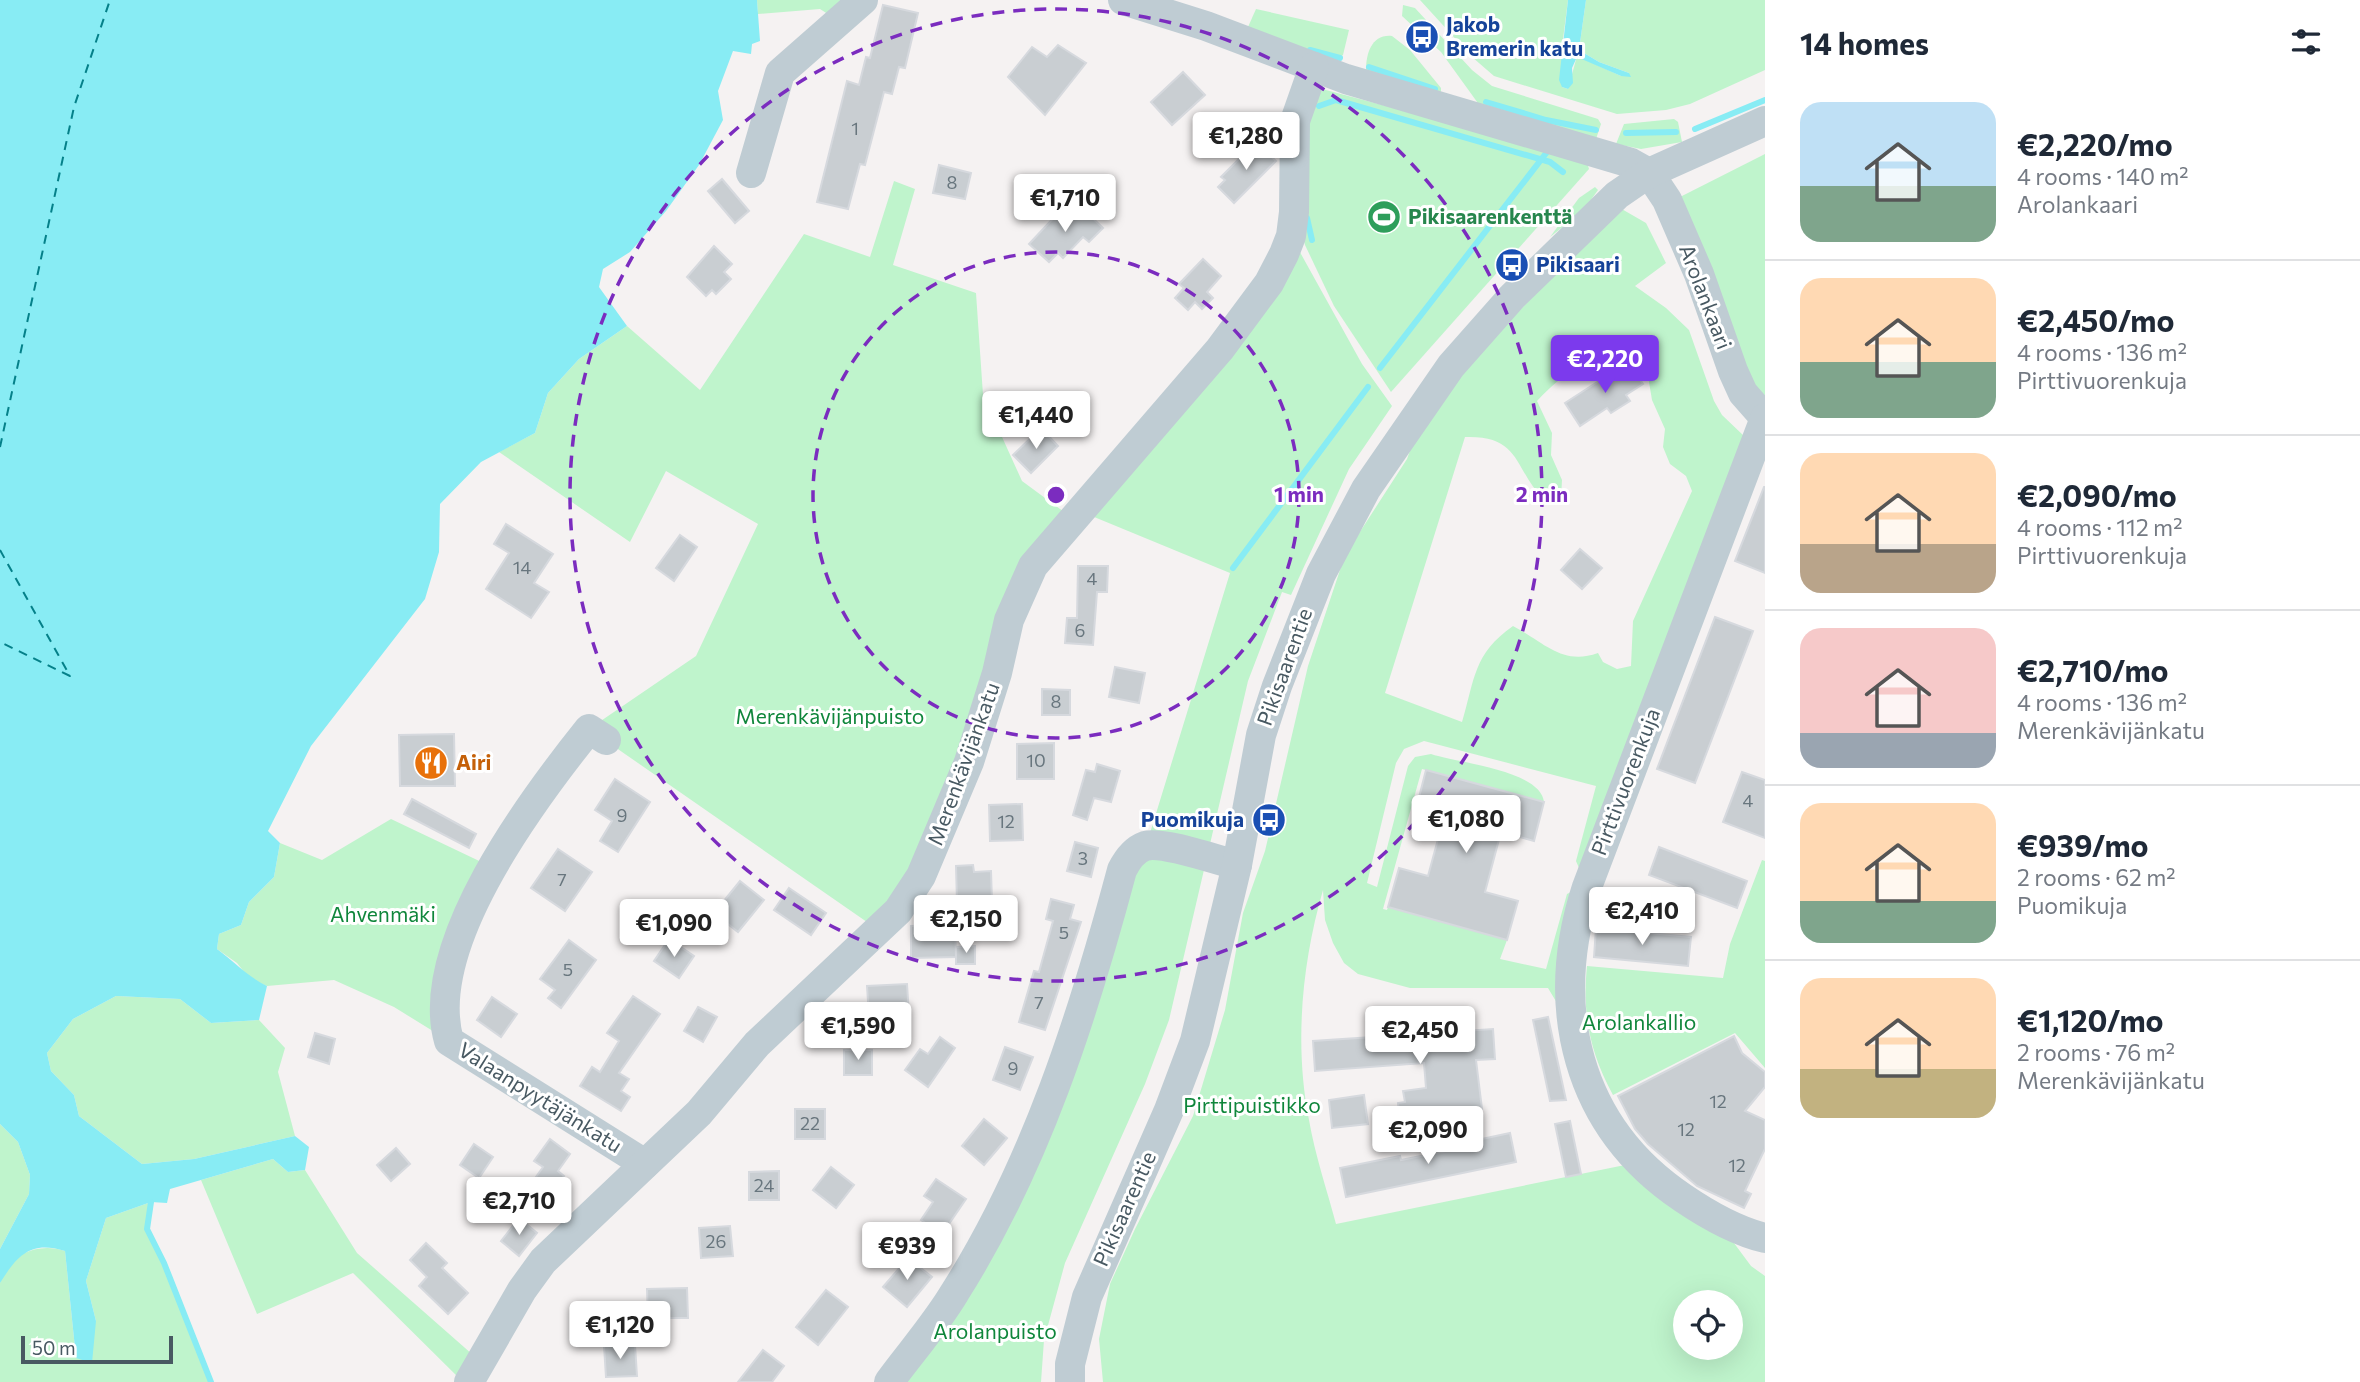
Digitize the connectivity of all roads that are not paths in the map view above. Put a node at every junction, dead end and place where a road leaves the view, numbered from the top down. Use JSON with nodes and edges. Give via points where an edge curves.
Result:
{"nodes":[{"id":1,"x":863,"y":0,"type":"edge"},
{"id":2,"x":1123,"y":0,"type":"edge"},
{"id":3,"x":1314,"y":67,"type":"junction"},
{"id":4,"x":1765,"y":121,"type":"edge"},
{"id":5,"x":751,"y":173,"type":"dead end"},
{"id":6,"x":1649,"y":173,"type":"junction"},
{"id":7,"x":1765,"y":418,"type":"edge"},
{"id":8,"x":597,"y":734,"type":"dead end"},
{"id":9,"x":1237,"y":865,"type":"junction"},
{"id":10,"x":645,"y":1164,"type":"junction"},
{"id":11,"x":1765,"y":1237,"type":"edge"},
{"id":12,"x":469,"y":1382,"type":"edge"},
{"id":13,"x":889,"y":1382,"type":"edge"},
{"id":14,"x":1070,"y":1382,"type":"edge"}],
"edges":[{"from":1,"to":5,"type":"street","via":[[780,73]]},
{"from":2,"to":3,"type":"street"},
{"from":3,"to":6,"type":"street","via":[[1631,163]]},
{"from":3,"to":10,"type":"street","name":"Merenkävijänkatu","via":[[1295,121],[1294,212],[1284,254],[1269,283],[1220,349],[1033,566],[1009,620],[969,762],[921,876],[898,911],[757,1044],[699,1113]]},
{"from":4,"to":6,"type":"street","name":"Pikisaarentie"},
{"from":6,"to":7,"type":"street","name":"Arolankaari","via":[[1667,200],[1699,274],[1743,393]]},
{"from":6,"to":9,"type":"street","name":"Pikisaarentie","via":[[1617,195],[1512,297],[1451,366],[1366,489],[1321,574],[1277,686],[1261,735]]},
{"from":7,"to":11,"type":"street","name":"Pirttivuorenkuja","via":[[1587,887],[1572,937],[1568,982],[1583,1068],[1598,1107],[1623,1146],[1699,1209]]},
{"from":8,"to":10,"type":"street","name":"Valaanpyytäjänkatu","via":[[544,784],[485,883],[448,970],[444,1018],[449,1041]]},
{"from":9,"to":13,"type":"street","via":[[1152,845],[1129,858],[1039,1128],[999,1214],[954,1294]]},
{"from":9,"to":14,"type":"street","name":"Pikisaarentie","via":[[1195,1041],[1087,1297],[1070,1364]]},
{"from":10,"to":12,"type":"street","name":"Merenkävijänkatu","via":[[543,1261]]}]}
